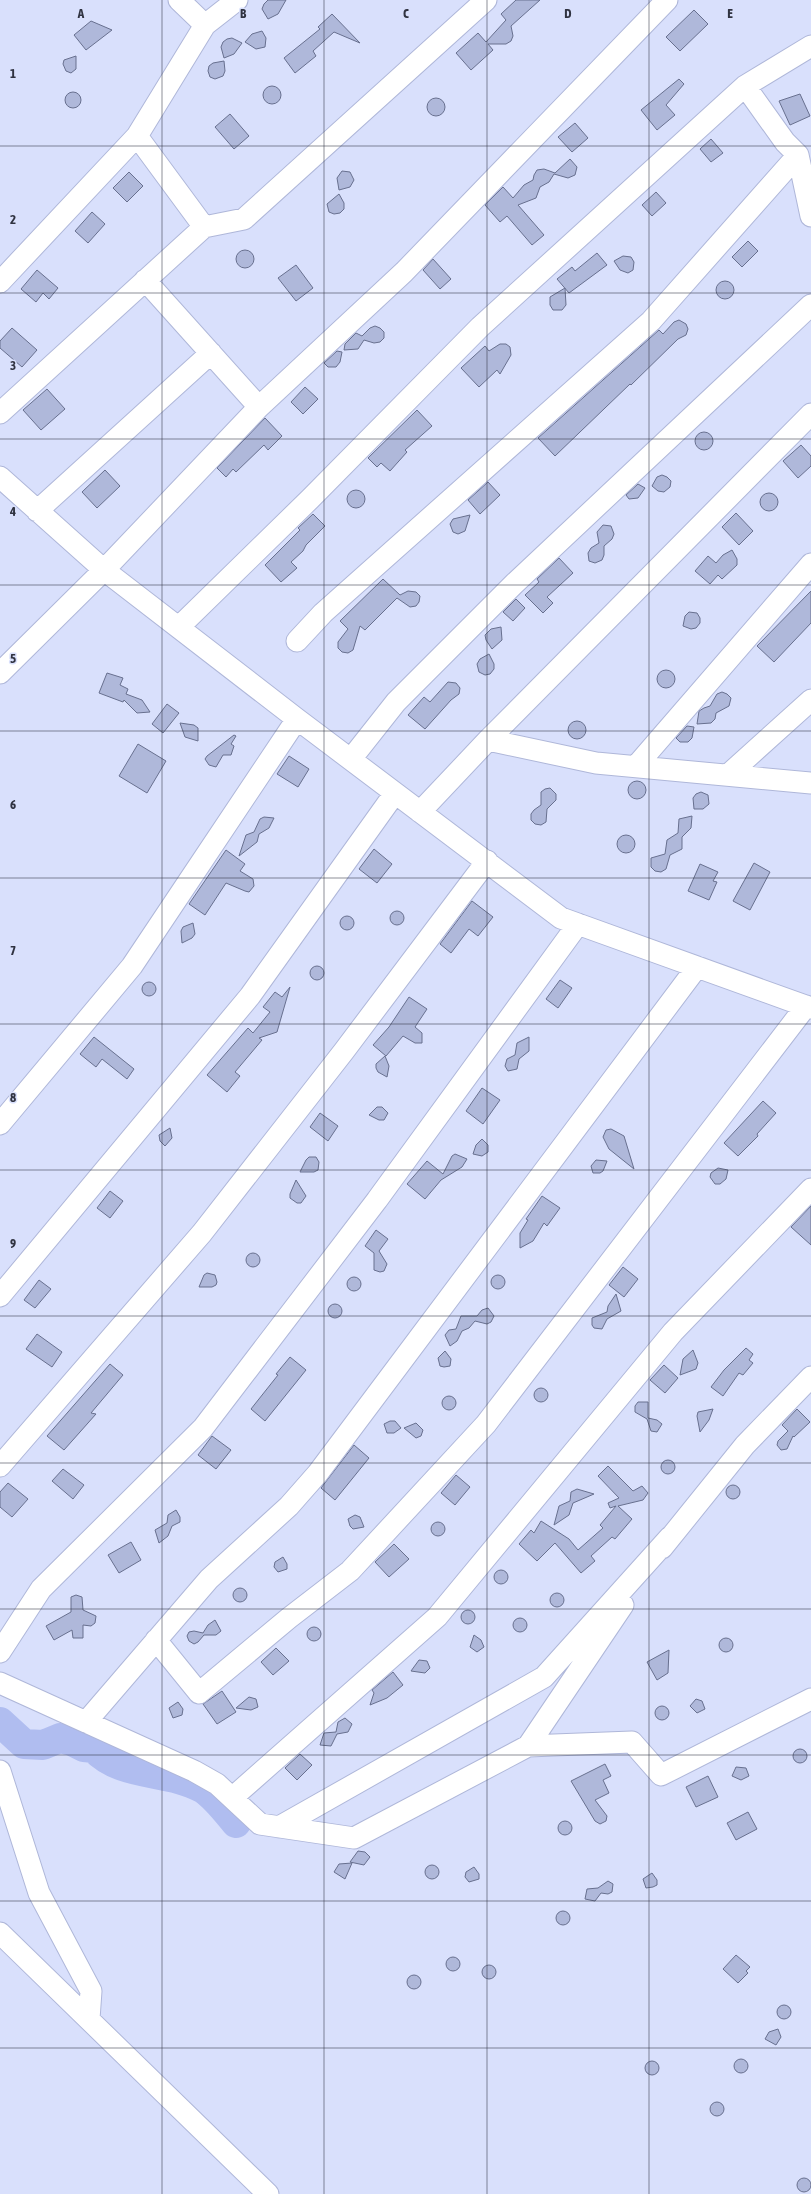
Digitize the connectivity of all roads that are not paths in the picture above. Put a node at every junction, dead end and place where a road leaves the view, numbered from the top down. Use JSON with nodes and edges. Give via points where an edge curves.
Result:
{"nodes":[{"id":1,"x":179,"y":0,"type":"edge"},
{"id":2,"x":237,"y":0,"type":"edge"},
{"id":3,"x":486,"y":0,"type":"edge"},
{"id":4,"x":667,"y":0,"type":"edge"},
{"id":5,"x":205,"y":25,"type":"junction"},
{"id":6,"x":811,"y":46,"type":"edge"},
{"id":7,"x":745,"y":86,"type":"junction"},
{"id":8,"x":137,"y":136,"type":"junction"},
{"id":9,"x":798,"y":155,"type":"junction"},
{"id":10,"x":811,"y":216,"type":"edge"},
{"id":11,"x":204,"y":227,"type":"junction"},
{"id":12,"x":145,"y":280,"type":"junction"},
{"id":13,"x":0,"y":282,"type":"edge"},
{"id":14,"x":811,"y":305,"type":"edge"},
{"id":15,"x":211,"y":353,"type":"junction"},
{"id":16,"x":259,"y":407,"type":"junction"},
{"id":17,"x":0,"y":413,"type":"edge"},
{"id":18,"x":811,"y":414,"type":"edge"},
{"id":19,"x":0,"y":478,"type":"edge"},
{"id":20,"x":37,"y":511,"type":"junction"},
{"id":21,"x":811,"y":564,"type":"edge"},
{"id":22,"x":104,"y":570,"type":"junction"},
{"id":23,"x":179,"y":627,"type":"junction"},
{"id":24,"x":296,"y":641,"type":"dead end"},
{"id":25,"x":0,"y":673,"type":"edge"},
{"id":26,"x":811,"y":700,"type":"edge"},
{"id":27,"x":297,"y":719,"type":"junction"},
{"id":28,"x":488,"y":740,"type":"junction"},
{"id":29,"x":351,"y":759,"type":"junction"},
{"id":30,"x":637,"y":765,"type":"junction"},
{"id":31,"x":729,"y":774,"type":"junction"},
{"id":32,"x":811,"y":783,"type":"edge"},
{"id":33,"x":395,"y":793,"type":"junction"},
{"id":34,"x":420,"y":812,"type":"junction"},
{"id":35,"x":487,"y":862,"type":"junction"},
{"id":36,"x":578,"y":924,"type":"junction"},
{"id":37,"x":697,"y":967,"type":"junction"},
{"id":38,"x":809,"y":1007,"type":"edge"},
{"id":39,"x":0,"y":1124,"type":"edge"},
{"id":40,"x":811,"y":1189,"type":"edge"},
{"id":41,"x":0,"y":1296,"type":"edge"},
{"id":42,"x":811,"y":1376,"type":"edge"},
{"id":43,"x":0,"y":1466,"type":"edge"},
{"id":44,"x":670,"y":1537,"type":"junction"},
{"id":45,"x":156,"y":1640,"type":"junction"},
{"id":46,"x":0,"y":1652,"type":"edge"},
{"id":47,"x":0,"y":1683,"type":"edge"},
{"id":48,"x":811,"y":1699,"type":"edge"},
{"id":49,"x":86,"y":1722,"type":"junction"},
{"id":50,"x":528,"y":1746,"type":"junction"},
{"id":51,"x":0,"y":1771,"type":"edge"},
{"id":52,"x":232,"y":1798,"type":"junction"},
{"id":53,"x":279,"y":1827,"type":"junction"},
{"id":54,"x":0,"y":1933,"type":"edge"},
{"id":55,"x":89,"y":2019,"type":"junction"},
{"id":56,"x":268,"y":2194,"type":"edge"}],
"edges":[{"from":1,"to":5,"type":"street"},
{"from":2,"to":5,"type":"street"},
{"from":3,"to":11,"type":"street","via":[[244,219]]},
{"from":4,"to":16,"type":"street","via":[[404,272]]},
{"from":5,"to":8,"type":"street"},
{"from":6,"to":7,"type":"street"},
{"from":7,"to":9,"type":"street","via":[[785,142]]},
{"from":7,"to":23,"type":"street","via":[[480,328]]},
{"from":8,"to":11,"type":"street"},
{"from":8,"to":13,"type":"street"},
{"from":9,"to":10,"type":"street"},
{"from":9,"to":24,"type":"street","via":[[651,321],[323,613]]},
{"from":11,"to":12,"type":"street"},
{"from":12,"to":15,"type":"street"},
{"from":12,"to":17,"type":"street"},
{"from":14,"to":29,"type":"street","via":[[515,583],[396,702]]},
{"from":15,"to":16,"type":"street"},
{"from":15,"to":20,"type":"street"},
{"from":16,"to":22,"type":"street"},
{"from":18,"to":28,"type":"street"},
{"from":19,"to":20,"type":"street"},
{"from":20,"to":22,"type":"street"},
{"from":21,"to":30,"type":"street"},
{"from":22,"to":23,"type":"street"},
{"from":22,"to":25,"type":"street"},
{"from":23,"to":27,"type":"street"},
{"from":26,"to":31,"type":"street"},
{"from":27,"to":29,"type":"street"},
{"from":27,"to":39,"type":"street","via":[[132,966]]},
{"from":28,"to":30,"type":"street","via":[[596,763]]},
{"from":28,"to":34,"type":"street"},
{"from":29,"to":33,"type":"street"},
{"from":30,"to":31,"type":"street"},
{"from":31,"to":32,"type":"street"},
{"from":33,"to":34,"type":"street"},
{"from":33,"to":41,"type":"street","via":[[250,996]]},
{"from":34,"to":35,"type":"street"},
{"from":35,"to":36,"type":"street","via":[[562,918]]},
{"from":35,"to":43,"type":"street","via":[[202,1233]]},
{"from":36,"to":37,"type":"street"},
{"from":36,"to":46,"type":"street","via":[[377,1200],[203,1428],[41,1589]]},
{"from":37,"to":38,"type":"street"},
{"from":37,"to":45,"type":"street","via":[[318,1473],[289,1506],[209,1579]]},
{"from":38,"to":45,"type":"street","via":[[486,1424],[350,1571],[288,1618],[199,1693]]},
{"from":40,"to":52,"type":"street","via":[[673,1332],[437,1617]]},
{"from":42,"to":44,"type":"street","via":[[745,1446]]},
{"from":44,"to":50,"type":"street"},
{"from":44,"to":53,"type":"street","via":[[544,1677]]},
{"from":45,"to":49,"type":"street"},
{"from":47,"to":49,"type":"street"},
{"from":48,"to":50,"type":"street","via":[[661,1775],[632,1742]]},
{"from":49,"to":52,"type":"street","via":[[194,1771],[217,1784]]},
{"from":50,"to":53,"type":"street","via":[[354,1838]]},
{"from":51,"to":55,"type":"street","via":[[39,1893],[91,1991]]},
{"from":52,"to":53,"type":"street","via":[[260,1824]]},
{"from":54,"to":55,"type":"street"},
{"from":55,"to":56,"type":"street"}]}
